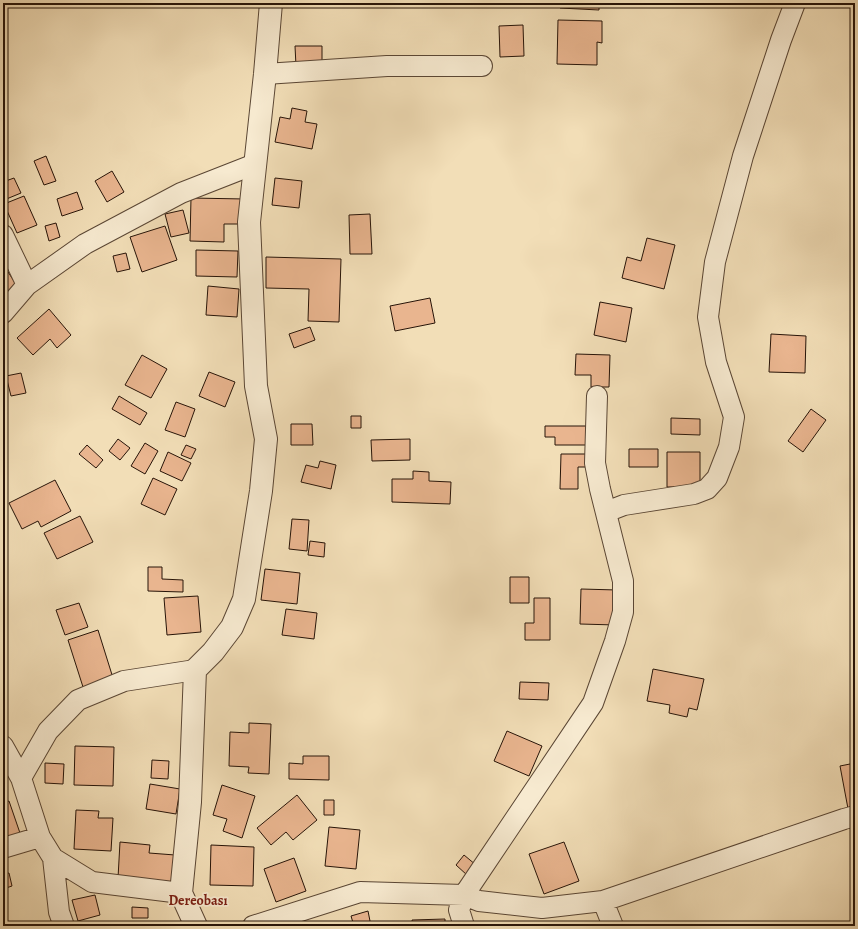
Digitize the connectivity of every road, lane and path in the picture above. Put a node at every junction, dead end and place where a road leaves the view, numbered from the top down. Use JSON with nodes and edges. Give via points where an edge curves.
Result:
{"nodes":[{"id":1,"x":271,"y":3,"type":"edge"},
{"id":2,"x":795,"y":3,"type":"edge"},
{"id":3,"x":482,"y":66,"type":"dead end"},
{"id":4,"x":265,"y":74,"type":"junction"},
{"id":5,"x":256,"y":164,"type":"junction"},
{"id":6,"x":3,"y":235,"type":"edge"},
{"id":7,"x":27,"y":284,"type":"junction"},
{"id":8,"x":3,"y":313,"type":"edge"},
{"id":9,"x":597,"y":396,"type":"dead end"},
{"id":10,"x":606,"y":512,"type":"junction"},
{"id":11,"x":195,"y":670,"type":"junction"},
{"id":12,"x":3,"y":746,"type":"edge"},
{"id":13,"x":21,"y":778,"type":"junction"},
{"id":14,"x":855,"y":816,"type":"edge"},
{"id":15,"x":40,"y":837,"type":"junction"},
{"id":16,"x":3,"y":848,"type":"edge"},
{"id":17,"x":53,"y":858,"type":"junction"},
{"id":18,"x":181,"y":893,"type":"junction"},
{"id":19,"x":464,"y":895,"type":"junction"},
{"id":20,"x":603,"y":901,"type":"junction"},
{"id":21,"x":64,"y":926,"type":"edge"},
{"id":22,"x":196,"y":926,"type":"edge"},
{"id":23,"x":253,"y":926,"type":"edge"},
{"id":24,"x":464,"y":926,"type":"edge"},
{"id":25,"x":613,"y":926,"type":"edge"}],
"edges":[{"from":1,"to":4,"type":"street"},
{"from":2,"to":10,"type":"street","via":[[743,156],[715,262],[708,317],[716,362],[734,417],[729,447],[717,478],[707,489],[694,494],[624,505]]},
{"from":3,"to":4,"type":"street","via":[[387,66]]},
{"from":4,"to":5,"type":"street"},
{"from":5,"to":7,"type":"street","via":[[174,196],[85,244]]},
{"from":5,"to":11,"type":"street","via":[[248,222],[256,386],[266,439],[261,491],[244,599],[232,627]]},
{"from":6,"to":7,"type":"street"},
{"from":7,"to":8,"type":"street"},
{"from":9,"to":10,"type":"street","via":[[595,463]]},
{"from":10,"to":19,"type":"street","via":[[623,582],[623,612],[593,703]]},
{"from":11,"to":13,"type":"street","via":[[124,681],[78,700],[48,731]]},
{"from":11,"to":18,"type":"street","via":[[190,802]]},
{"from":12,"to":13,"type":"street"},
{"from":13,"to":15,"type":"street"},
{"from":14,"to":20,"type":"street"},
{"from":15,"to":16,"type":"street"},
{"from":15,"to":17,"type":"street"},
{"from":17,"to":18,"type":"street","via":[[92,882]]},
{"from":17,"to":21,"type":"street","via":[[59,912]]},
{"from":18,"to":22,"type":"street"},
{"from":19,"to":20,"type":"street","via":[[479,901],[542,908]]},
{"from":19,"to":23,"type":"street","via":[[360,892]]},
{"from":19,"to":24,"type":"street","via":[[459,910]]},
{"from":20,"to":25,"type":"street"}]}
